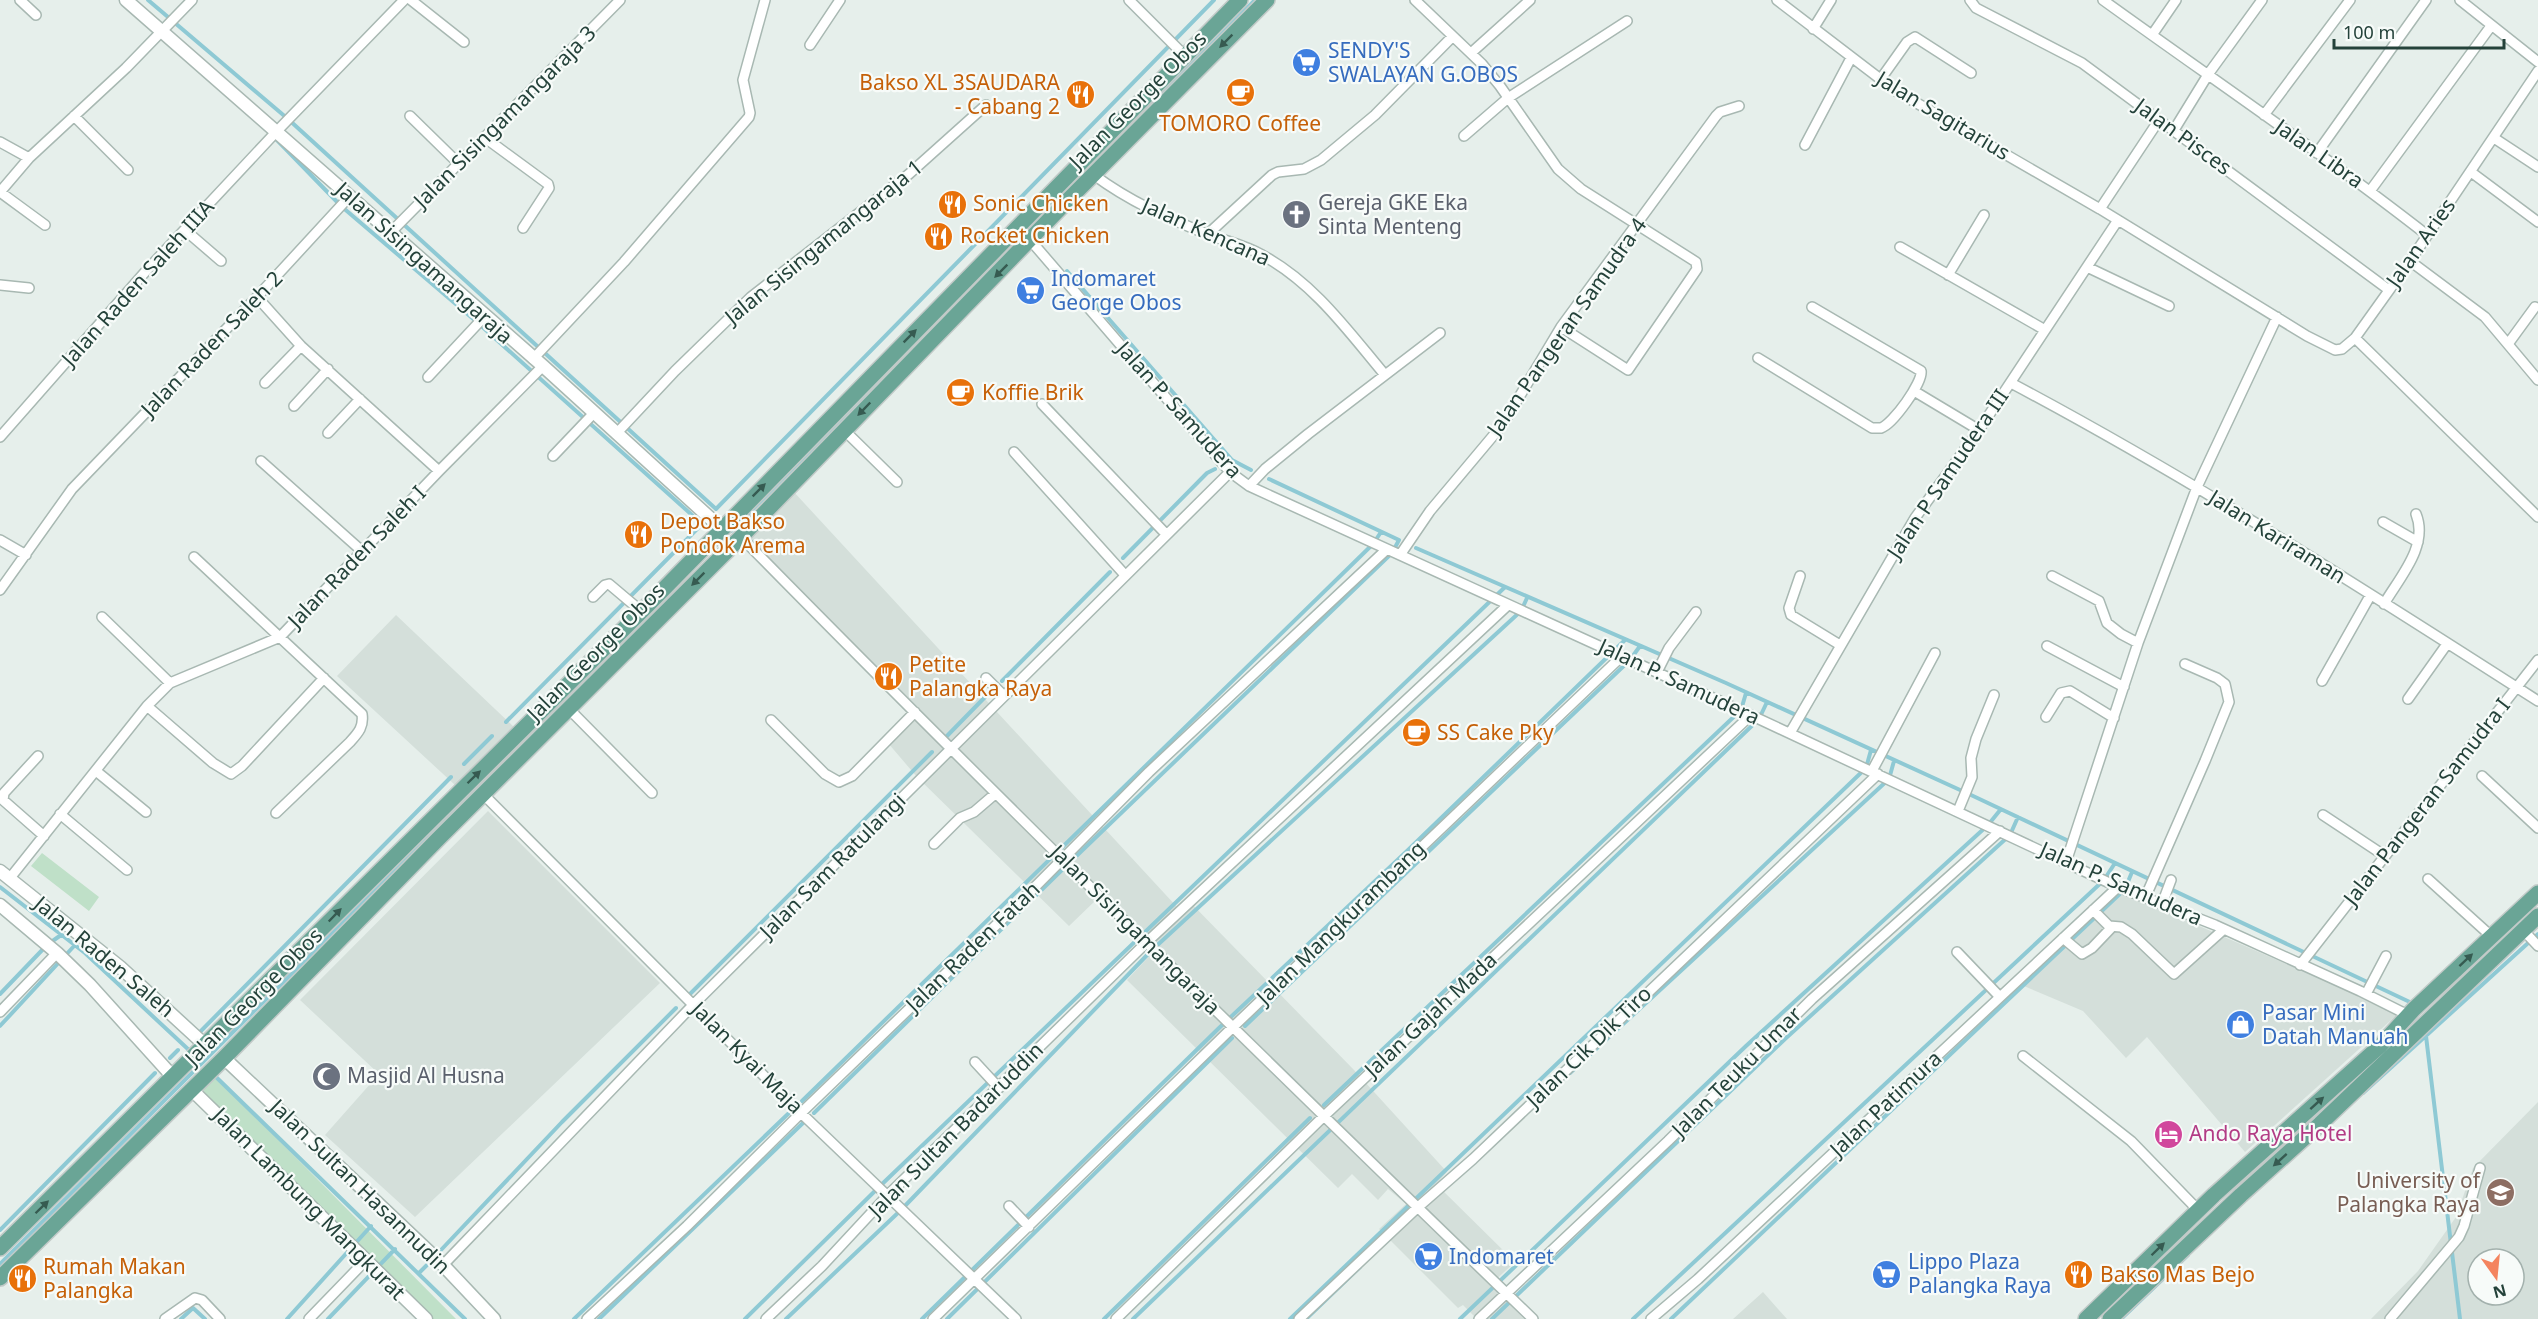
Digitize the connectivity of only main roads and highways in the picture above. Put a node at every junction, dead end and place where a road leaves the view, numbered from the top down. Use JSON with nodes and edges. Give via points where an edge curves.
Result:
{"nodes":[{"id":1,"x":1240,"y":0,"type":"edge"},
{"id":2,"x":1267,"y":0,"type":"edge"},
{"id":3,"x":889,"y":357,"type":"junction"},
{"id":4,"x":902,"y":370,"type":"junction"},
{"id":5,"x":646,"y":606,"type":"junction"},
{"id":6,"x":664,"y":613,"type":"junction"},
{"id":7,"x":2538,"y":893,"type":"edge"},
{"id":8,"x":2538,"y":916,"type":"edge"},
{"id":9,"x":311,"y":941,"type":"junction"},
{"id":10,"x":325,"y":955,"type":"junction"},
{"id":11,"x":78,"y":1171,"type":"junction"},
{"id":12,"x":94,"y":1185,"type":"junction"},
{"id":13,"x":2219,"y":1191,"type":"junction"},
{"id":14,"x":2233,"y":1203,"type":"junction"},
{"id":15,"x":0,"y":1248,"type":"edge"},
{"id":16,"x":0,"y":1278,"type":"edge"},
{"id":17,"x":2090,"y":1318,"type":"edge"},
{"id":18,"x":2110,"y":1319,"type":"edge"}],
"edges":[{"from":3,"to":1,"type":"main road","name":"Jalan George Obos","one_way":true},
{"from":2,"to":4,"type":"main road","name":"Jalan George Obos","one_way":true},
{"from":3,"to":4,"type":"main road"},
{"from":5,"to":3,"type":"main road","name":"Jalan George Obos","one_way":true},
{"from":4,"to":6,"type":"main road","name":"Jalan George Obos","one_way":true},
{"from":5,"to":6,"type":"main road"},
{"from":9,"to":5,"type":"main road","name":"Jalan George Obos","one_way":true},
{"from":6,"to":10,"type":"main road","name":"Jalan George Obos"},
{"from":13,"to":7,"type":"main road","one_way":true,"via":[[2380,1046]]},
{"from":8,"to":14,"type":"main road","one_way":true},
{"from":9,"to":10,"type":"main road"},
{"from":9,"to":11,"type":"main road","name":"Jalan George Obos","via":[[199,1039],[173,1077]]},
{"from":10,"to":12,"type":"main road","name":"Jalan George Obos"},
{"from":11,"to":12,"type":"main road"},
{"from":15,"to":11,"type":"main road","name":"Jalan George Obos","one_way":true},
{"from":12,"to":16,"type":"main road","name":"Jalan George Obos"},
{"from":13,"to":14,"type":"main road"},
{"from":17,"to":13,"type":"main road","one_way":true},
{"from":14,"to":18,"type":"main road"}]}
